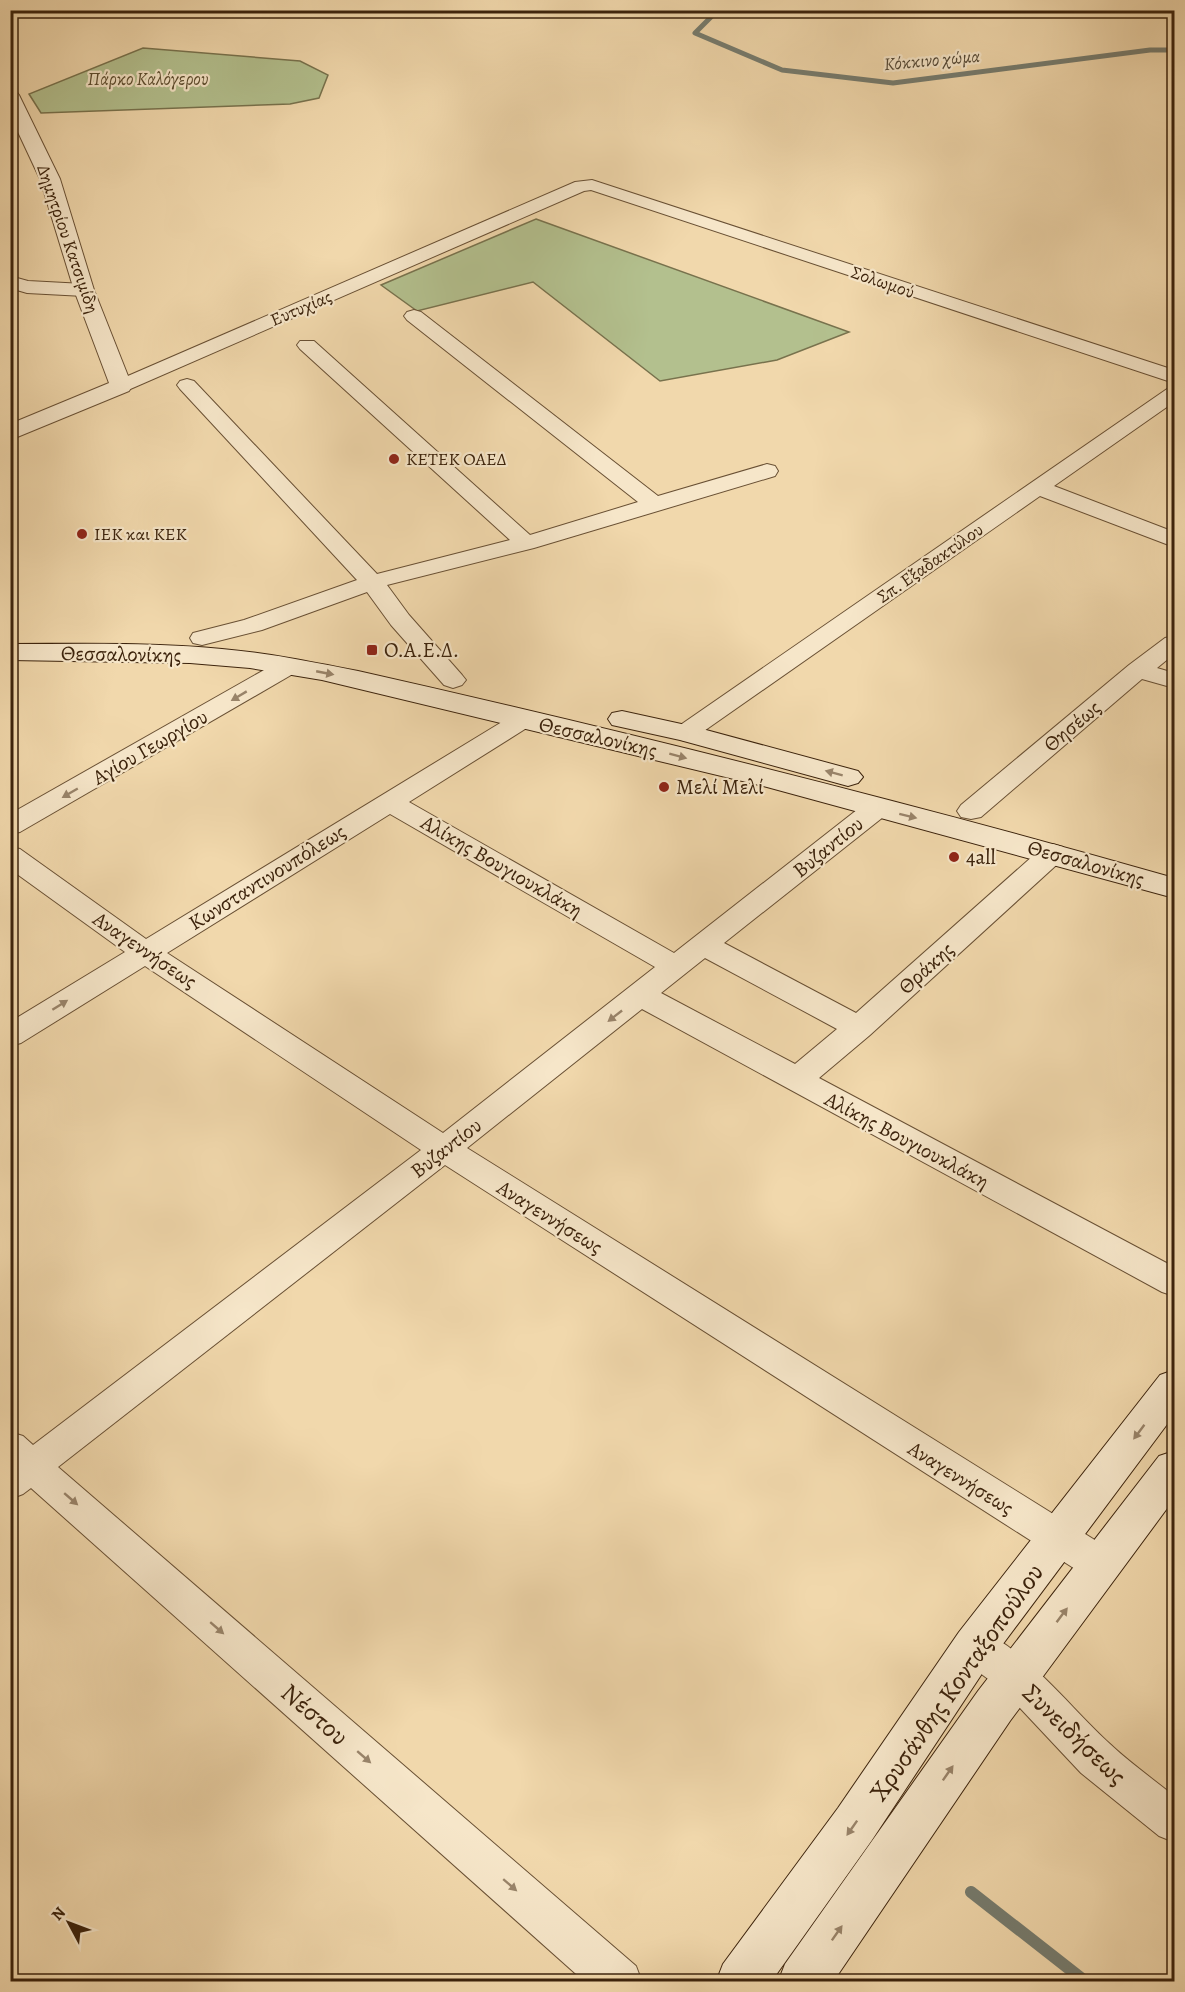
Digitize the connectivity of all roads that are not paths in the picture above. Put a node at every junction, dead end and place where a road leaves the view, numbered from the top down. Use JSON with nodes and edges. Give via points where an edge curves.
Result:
{"nodes":[{"id":1,"x":10,"y":95,"type":"edge"},
{"id":2,"x":17,"y":123,"type":"edge"},
{"id":3,"x":592,"y":185,"type":"joint"},
{"id":4,"x":10,"y":282,"type":"edge"},
{"id":5,"x":84,"y":290,"type":"junction"},
{"id":6,"x":414,"y":316,"type":"dead end"},
{"id":7,"x":307,"y":345,"type":"dead end"},
{"id":8,"x":1174,"y":377,"type":"edge"},
{"id":9,"x":187,"y":385,"type":"dead end"},
{"id":10,"x":121,"y":386,"type":"junction"},
{"id":11,"x":1174,"y":393,"type":"edge"},
{"id":12,"x":10,"y":434,"type":"edge"},
{"id":13,"x":767,"y":471,"type":"dead end"},
{"id":14,"x":1038,"y":488,"type":"junction"},
{"id":15,"x":656,"y":505,"type":"junction"},
{"id":16,"x":1174,"y":540,"type":"edge"},
{"id":17,"x":526,"y":543,"type":"junction"},
{"id":18,"x":372,"y":582,"type":"junction"},
{"id":19,"x":10,"y":632,"type":"edge"},
{"id":20,"x":202,"y":638,"type":"junction"},
{"id":21,"x":1174,"y":643,"type":"edge"},
{"id":22,"x":10,"y":652,"type":"edge"},
{"id":23,"x":289,"y":666,"type":"junction"},
{"id":24,"x":1138,"y":670,"type":"junction"},
{"id":25,"x":453,"y":680,"type":"junction"},
{"id":26,"x":1174,"y":681,"type":"edge"},
{"id":27,"x":524,"y":720,"type":"junction"},
{"id":28,"x":685,"y":733,"type":"junction"},
{"id":29,"x":389,"y":801,"type":"junction"},
{"id":30,"x":877,"y":808,"type":"junction"},
{"id":31,"x":971,"y":811,"type":"junction"},
{"id":32,"x":10,"y":826,"type":"edge"},
{"id":33,"x":1053,"y":853,"type":"junction"},
{"id":34,"x":10,"y":855,"type":"edge"},
{"id":35,"x":1174,"y":865,"type":"edge"},
{"id":36,"x":1174,"y":888,"type":"edge"},
{"id":37,"x":704,"y":945,"type":"junction"},
{"id":38,"x":145,"y":952,"type":"junction"},
{"id":39,"x":677,"y":967,"type":"junction"},
{"id":40,"x":641,"y":995,"type":"junction"},
{"id":41,"x":859,"y":1028,"type":"junction"},
{"id":42,"x":10,"y":1036,"type":"edge"},
{"id":43,"x":796,"y":1080,"type":"junction"},
{"id":44,"x":444,"y":1149,"type":"junction"},
{"id":45,"x":1174,"y":1283,"type":"edge"},
{"id":46,"x":1174,"y":1386,"type":"edge"},
{"id":47,"x":18,"y":1465,"type":"edge"},
{"id":48,"x":1174,"y":1468,"type":"edge"},
{"id":49,"x":1059,"y":1539,"type":"junction"},
{"id":50,"x":1100,"y":1564,"type":"junction"},
{"id":51,"x":975,"y":1646,"type":"junction"},
{"id":52,"x":1017,"y":1677,"type":"junction"},
{"id":53,"x":1174,"y":1822,"type":"edge"},
{"id":54,"x":620,"y":1982,"type":"edge"},
{"id":55,"x":741,"y":1982,"type":"edge"},
{"id":56,"x":803,"y":1982,"type":"edge"}],
"edges":[{"from":1,"to":2,"type":"main road","name":"Δημητρίου Κατσιμίδη"},
{"from":2,"to":5,"type":"main road","name":"Δημητρίου Κατσιμίδη","via":[[51,178]]},
{"from":3,"to":8,"type":"street","name":"Σολωμού"},
{"from":3,"to":10,"type":"street","name":"Ευτυχίας","via":[[581,186]]},
{"from":4,"to":5,"type":"street","via":[[27,287]]},
{"from":5,"to":10,"type":"main road","name":"Δημητρίου Κατσιμίδη"},
{"from":6,"to":15,"type":"street"},
{"from":7,"to":17,"type":"street"},
{"from":9,"to":18,"type":"street"},
{"from":10,"to":12,"type":"main road","name":"Ευτυχίας"},
{"from":11,"to":14,"type":"street","name":"Σπ. Εξαδακτύλου"},
{"from":13,"to":15,"type":"street"},
{"from":14,"to":16,"type":"street"},
{"from":14,"to":28,"type":"street","name":"Σπ. Εξαδακτύλου"},
{"from":15,"to":17,"type":"street"},
{"from":17,"to":18,"type":"street"},
{"from":18,"to":20,"type":"street","via":[[253,625]]},
{"from":18,"to":25,"type":"street","via":[[399,620]]},
{"from":19,"to":20,"type":"main road","name":"Θεσσαλονίκης"},
{"from":20,"to":25,"type":"main road","name":"Θεσσαλονίκης","via":[[306,649]]},
{"from":21,"to":24,"type":"street","name":"Θησέως"},
{"from":22,"to":23,"type":"main road","name":"Θεσσαλονίκης","via":[[211,656]]},
{"from":23,"to":27,"type":"main road","name":"Θεσσαλονίκης","one_way":true},
{"from":23,"to":32,"type":"street","name":"Αγίου Γεωργίου","one_way":true},
{"from":24,"to":26,"type":"street"},
{"from":24,"to":31,"type":"street","name":"Θησέως"},
{"from":25,"to":28,"type":"main road","name":"Θεσσαλονίκης"},
{"from":27,"to":29,"type":"street","name":"Κωνσταντινουπόλεως"},
{"from":27,"to":30,"type":"main road","name":"Θεσσαλονίκης","one_way":true,"via":[[657,750]]},
{"from":31,"to":28,"type":"main road","name":"Θεσσαλονίκης","one_way":true},
{"from":29,"to":38,"type":"street","name":"Κωνσταντινουπόλεως"},
{"from":29,"to":39,"type":"street","name":"Αλίκης Βουγιουκλάκη"},
{"from":30,"to":33,"type":"main road","name":"Θεσσαλονίκης","one_way":true},
{"from":30,"to":37,"type":"street","name":"Βυζαντίου"},
{"from":31,"to":35,"type":"main road","name":"Θεσσαλονίκης"},
{"from":33,"to":36,"type":"main road","name":"Θεσσαλονίκης"},
{"from":33,"to":41,"type":"street","name":"Θράκης"},
{"from":34,"to":38,"type":"street","name":"Αναγεννήσεως"},
{"from":37,"to":39,"type":"street","name":"Βυζαντίου"},
{"from":37,"to":41,"type":"street"},
{"from":42,"to":38,"type":"street","name":"Κωνσταντινουπόλεως","one_way":true},
{"from":38,"to":44,"type":"street","name":"Αναγεννήσεως"},
{"from":39,"to":40,"type":"street","name":"Βυζαντίου"},
{"from":40,"to":43,"type":"street","name":"Αλίκης Βουγιουκλάκη"},
{"from":40,"to":44,"type":"street","name":"Βυζαντίου","one_way":true},
{"from":41,"to":43,"type":"street","name":"Θράκης"},
{"from":43,"to":45,"type":"street","name":"Αλίκης Βουγιουκλάκη"},
{"from":44,"to":47,"type":"street","name":"Βυζαντίου"},
{"from":44,"to":49,"type":"street","name":"Αναγεννήσεως"},
{"from":46,"to":49,"type":"main road","name":"Χρυσάνθης Κονταξοπούλου","one_way":true},
{"from":47,"to":54,"type":"street","name":"Νέστου","one_way":true},
{"from":48,"to":50,"type":"main road","name":"Χρυσάνθης Κονταξοπούλου"},
{"from":49,"to":50,"type":"street","name":"Αναγεννήσεως"},
{"from":49,"to":51,"type":"main road","name":"Χρυσάνθης Κονταξοπούλου"},
{"from":52,"to":50,"type":"main road","name":"Χρυσάνθης Κονταξοπούλου","one_way":true},
{"from":51,"to":52,"type":"street","name":"Συνειδήσεως"},
{"from":51,"to":55,"type":"main road","name":"Χρυσάνθης Κονταξοπούλου","one_way":true,"via":[[855,1824]]},
{"from":52,"to":53,"type":"street","name":"Συνειδήσεως","via":[[1096,1759]]},
{"from":56,"to":52,"type":"main road","name":"Χρυσάνθης Κονταξοπούλου","one_way":true}]}
